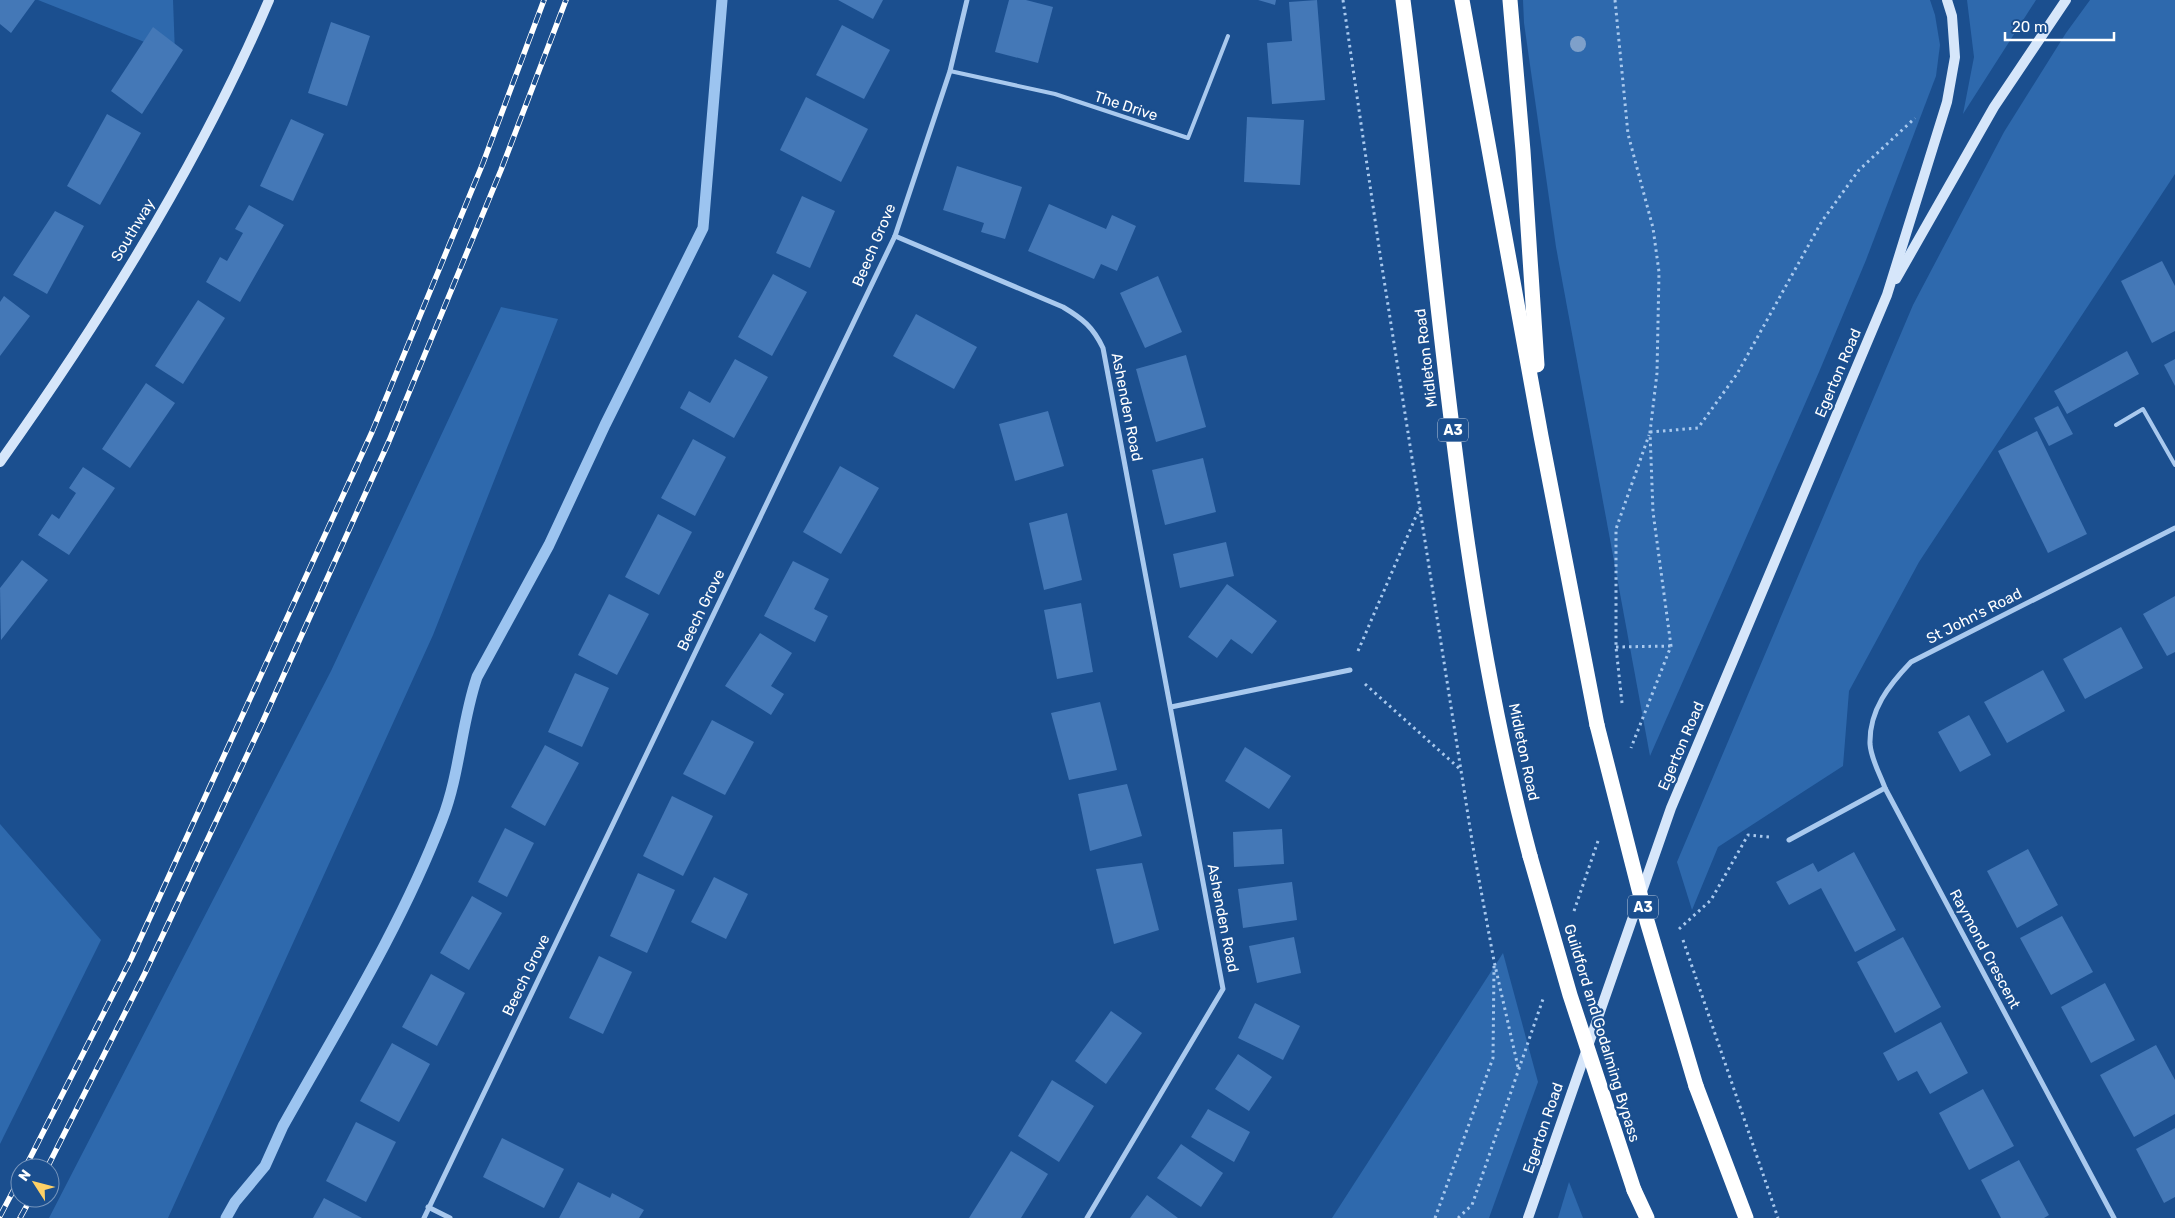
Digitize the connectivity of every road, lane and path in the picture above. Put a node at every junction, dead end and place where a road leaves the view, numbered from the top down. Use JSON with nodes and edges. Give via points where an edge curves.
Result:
{"nodes":[{"id":1,"x":269,"y":0,"type":"edge"},
{"id":2,"x":967,"y":0,"type":"edge"},
{"id":3,"x":1342,"y":0,"type":"edge"},
{"id":4,"x":1403,"y":0,"type":"edge"},
{"id":5,"x":1462,"y":0,"type":"edge"},
{"id":6,"x":1510,"y":0,"type":"edge"},
{"id":7,"x":1615,"y":0,"type":"edge"},
{"id":8,"x":1947,"y":0,"type":"edge"},
{"id":9,"x":2066,"y":0,"type":"edge"},
{"id":10,"x":1228,"y":36,"type":"dead end"},
{"id":11,"x":950,"y":71,"type":"junction"},
{"id":12,"x":1949,"y":87,"type":"junction"},
{"id":13,"x":895,"y":236,"type":"junction"},
{"id":14,"x":1887,"y":295,"type":"junction"},
{"id":15,"x":2116,"y":425,"type":"dead end"},
{"id":16,"x":1650,"y":432,"type":"junction"},
{"id":17,"x":1541,"y":436,"type":"junction"},
{"id":18,"x":0,"y":462,"type":"edge"},
{"id":19,"x":2175,"y":465,"type":"edge"},
{"id":20,"x":1420,"y":506,"type":"junction"},
{"id":21,"x":2175,"y":528,"type":"edge"},
{"id":22,"x":1671,"y":646,"type":"junction"},
{"id":23,"x":1616,"y":647,"type":"junction"},
{"id":24,"x":1350,"y":670,"type":"junction"},
{"id":25,"x":1171,"y":707,"type":"junction"},
{"id":26,"x":1623,"y":712,"type":"dead end"},
{"id":27,"x":1629,"y":754,"type":"dead end"},
{"id":28,"x":1461,"y":770,"type":"junction"},
{"id":29,"x":1885,"y":788,"type":"junction"},
{"id":30,"x":1600,"y":837,"type":"dead end"},
{"id":31,"x":1789,"y":840,"type":"joint"},
{"id":32,"x":1530,"y":856,"type":"joint"},
{"id":33,"x":1571,"y":920,"type":"dead end"},
{"id":34,"x":1679,"y":930,"type":"dead end"},
{"id":35,"x":1682,"y":939,"type":"dead end"},
{"id":36,"x":1494,"y":961,"type":"junction"},
{"id":37,"x":1544,"y":994,"type":"dead end"},
{"id":38,"x":1518,"y":1068,"type":"junction"},
{"id":39,"x":1634,"y":1190,"type":"junction"},
{"id":40,"x":428,"y":1207,"type":"junction"},
{"id":41,"x":424,"y":1218,"type":"edge"},
{"id":42,"x":450,"y":1218,"type":"edge"},
{"id":43,"x":1087,"y":1218,"type":"edge"},
{"id":44,"x":1435,"y":1218,"type":"edge"},
{"id":45,"x":1458,"y":1218,"type":"edge"},
{"id":46,"x":1528,"y":1218,"type":"edge"},
{"id":47,"x":1636,"y":1218,"type":"edge"},
{"id":48,"x":1646,"y":1218,"type":"edge"},
{"id":49,"x":1746,"y":1218,"type":"edge"},
{"id":50,"x":1778,"y":1218,"type":"edge"},
{"id":51,"x":2114,"y":1218,"type":"edge"}],
"edges":[{"from":1,"to":18,"type":"street","name":"Southway","via":[[217,115],[180,180],[110,297]]},
{"from":2,"to":11,"type":"street","name":"Beech Grove"},
{"from":3,"to":20,"type":"path"},
{"from":4,"to":32,"type":"highway","name":"Midleton Road","number":"A3","via":[[1440,331],[1474,583],[1503,741]]},
{"from":5,"to":17,"type":"highway","number":"A3"},
{"from":6,"to":17,"type":"highway"},
{"from":7,"to":16,"type":"path","via":[[1628,134],[1652,228],[1659,272],[1656,373]]},
{"from":8,"to":12,"type":"street","name":"Egerton Road","via":[[1952,16],[1955,57]]},
{"from":9,"to":14,"type":"street","name":"Egerton Road","via":[[1994,107]]},
{"from":10,"to":11,"type":"lane","name":"The Drive","via":[[1188,138],[1055,94]]},
{"from":11,"to":13,"type":"street","name":"Beech Grove"},
{"from":12,"to":14,"type":"street","name":"Egerton Road"},
{"from":12,"to":16,"type":"path","via":[[1860,170],[1822,221],[1737,374],[1698,428]]},
{"from":13,"to":25,"type":"street","name":"Ashenden Road","via":[[1064,307],[1094,330],[1103,348]]},
{"from":13,"to":40,"type":"street","name":"Beech Grove"},
{"from":14,"to":46,"type":"street","name":"Egerton Road","via":[[1671,808]]},
{"from":15,"to":19,"type":"lane","via":[[2143,409]]},
{"from":16,"to":22,"type":"path","via":[[1653,512]]},
{"from":16,"to":23,"type":"path","via":[[1616,529]]},
{"from":17,"to":49,"type":"highway","number":"A3","bridge":true,"via":[[1597,725],[1647,921],[1696,1086]]},
{"from":20,"to":24,"type":"path"},
{"from":20,"to":28,"type":"path"},
{"from":21,"to":29,"type":"street","name":"St John's Road","via":[[1911,662],[1888,686],[1874,717],[1870,744]]},
{"from":22,"to":23,"type":"path"},
{"from":22,"to":27,"type":"path"},
{"from":23,"to":26,"type":"path"},
{"from":24,"to":25,"type":"street"},
{"from":24,"to":28,"type":"path"},
{"from":25,"to":43,"type":"street","name":"Ashenden Road","via":[[1223,989]]},
{"from":28,"to":36,"type":"path"},
{"from":29,"to":31,"type":"street"},
{"from":29,"to":51,"type":"street","name":"Raymond Crescent"},
{"from":30,"to":33,"type":"path"},
{"from":31,"to":34,"type":"path","via":[[1748,835],[1711,900]]},
{"from":32,"to":39,"type":"highway","name":"Guildford and Godalming Bypass","number":"A3","bridge":true,"via":[[1570,995]]},
{"from":35,"to":50,"type":"path"},
{"from":36,"to":38,"type":"path"},
{"from":36,"to":44,"type":"path","via":[[1492,1058]]},
{"from":37,"to":38,"type":"path"},
{"from":38,"to":45,"type":"path","via":[[1472,1205]]},
{"from":39,"to":47,"type":"highway"},
{"from":39,"to":48,"type":"highway","name":"Guildford and Godalming Bypass","number":"A3"},
{"from":40,"to":41,"type":"street","name":"Beech Grove"},
{"from":40,"to":42,"type":"street"}]}
